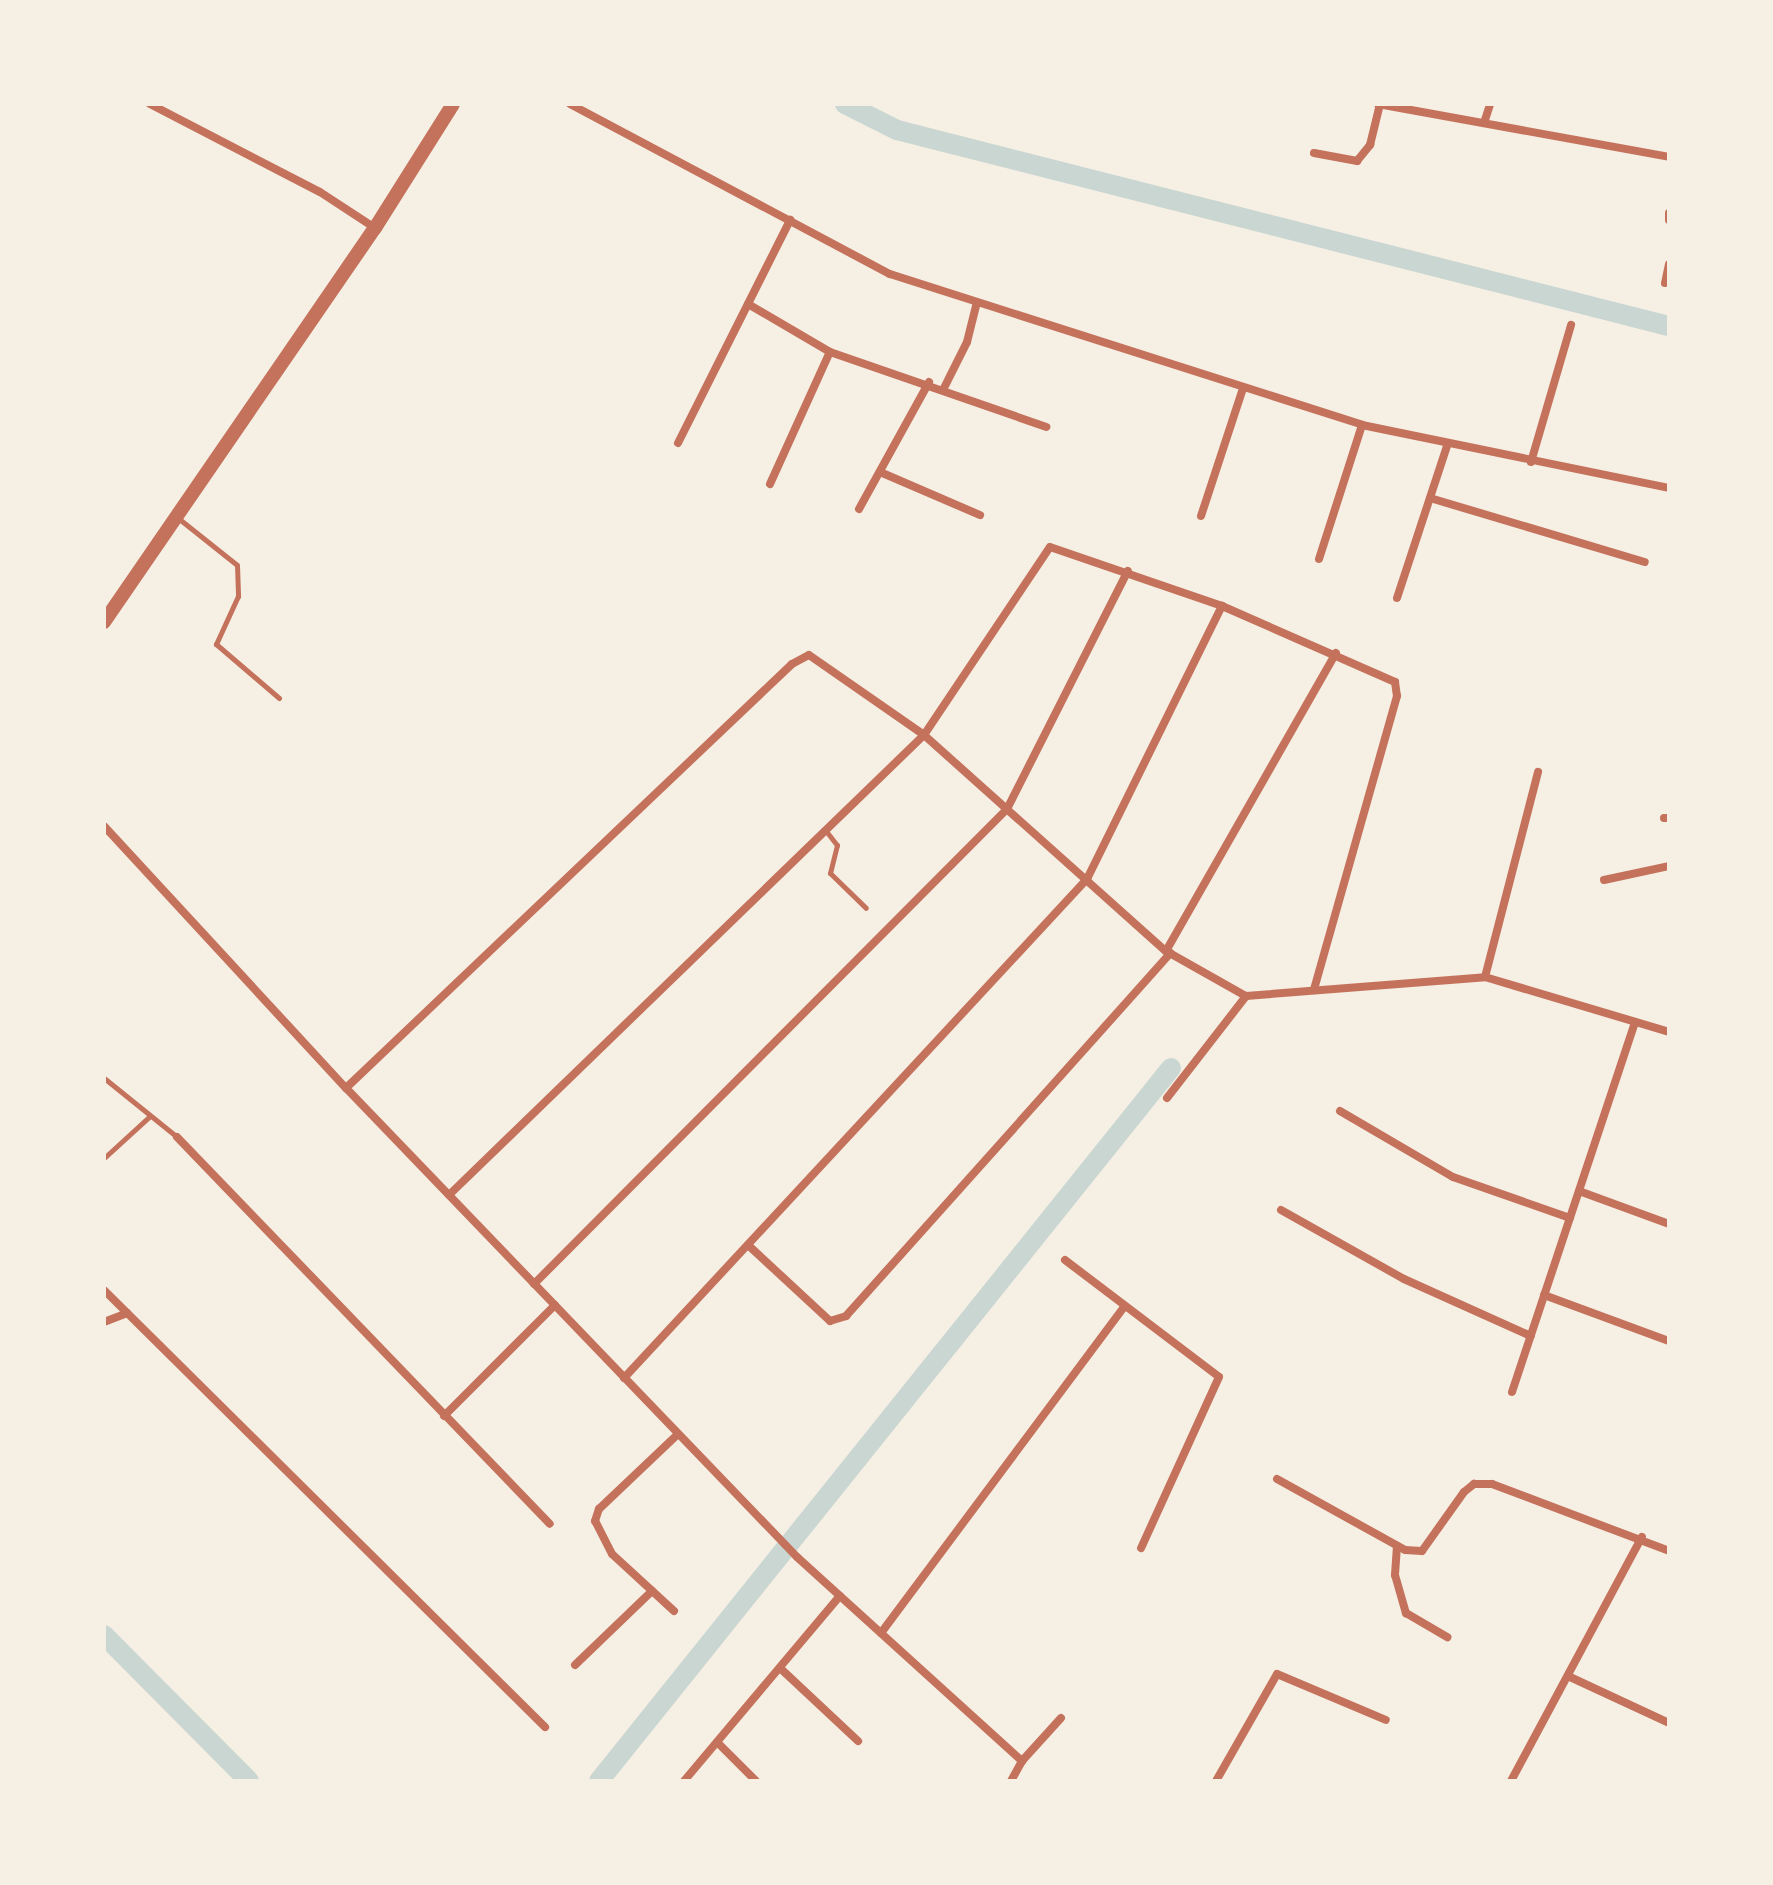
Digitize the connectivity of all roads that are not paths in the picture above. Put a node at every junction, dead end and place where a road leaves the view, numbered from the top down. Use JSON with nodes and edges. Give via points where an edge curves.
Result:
{"nodes":[{"id":1,"x":150,"y":104,"type":"edge"},
{"id":2,"x":453,"y":104,"type":"edge"},
{"id":3,"x":570,"y":104,"type":"edge"},
{"id":4,"x":1379,"y":104,"type":"edge"},
{"id":5,"x":1490,"y":104,"type":"edge"},
{"id":6,"x":1484,"y":123,"type":"junction"},
{"id":7,"x":1314,"y":153,"type":"dead end"},
{"id":8,"x":1669,"y":157,"type":"edge"},
{"id":9,"x":1669,"y":213,"type":"edge"},
{"id":10,"x":790,"y":220,"type":"junction"},
{"id":11,"x":1669,"y":220,"type":"edge"},
{"id":12,"x":375,"y":228,"type":"junction"},
{"id":13,"x":1669,"y":264,"type":"edge"},
{"id":14,"x":1665,"y":283,"type":"dead end"},
{"id":15,"x":977,"y":302,"type":"junction"},
{"id":16,"x":748,"y":304,"type":"junction"},
{"id":17,"x":1571,"y":325,"type":"dead end"},
{"id":18,"x":830,"y":352,"type":"junction"},
{"id":19,"x":929,"y":382,"type":"junction"},
{"id":20,"x":944,"y":388,"type":"junction"},
{"id":21,"x":1243,"y":388,"type":"junction"},
{"id":22,"x":1362,"y":425,"type":"junction"},
{"id":23,"x":1046,"y":427,"type":"dead end"},
{"id":24,"x":678,"y":443,"type":"dead end"},
{"id":25,"x":1448,"y":443,"type":"junction"},
{"id":26,"x":1531,"y":462,"type":"junction"},
{"id":27,"x":880,"y":472,"type":"junction"},
{"id":28,"x":770,"y":484,"type":"dead end"},
{"id":29,"x":1669,"y":488,"type":"edge"},
{"id":30,"x":1430,"y":498,"type":"junction"},
{"id":31,"x":859,"y":509,"type":"dead end"},
{"id":32,"x":174,"y":515,"type":"junction"},
{"id":33,"x":980,"y":515,"type":"dead end"},
{"id":34,"x":1201,"y":516,"type":"dead end"},
{"id":35,"x":1319,"y":559,"type":"dead end"},
{"id":36,"x":1645,"y":562,"type":"dead end"},
{"id":37,"x":1128,"y":571,"type":"junction"},
{"id":38,"x":1397,"y":598,"type":"dead end"},
{"id":39,"x":1222,"y":606,"type":"junction"},
{"id":40,"x":104,"y":622,"type":"edge"},
{"id":41,"x":1336,"y":653,"type":"junction"},
{"id":42,"x":279,"y":698,"type":"dead end"},
{"id":43,"x":924,"y":735,"type":"junction"},
{"id":44,"x":1538,"y":772,"type":"dead end"},
{"id":45,"x":1007,"y":809,"type":"junction"},
{"id":46,"x":104,"y":826,"type":"edge"},
{"id":47,"x":826,"y":830,"type":"junction"},
{"id":48,"x":1669,"y":866,"type":"edge"},
{"id":49,"x":1087,"y":879,"type":"junction"},
{"id":50,"x":1604,"y":880,"type":"dead end"},
{"id":51,"x":866,"y":908,"type":"dead end"},
{"id":52,"x":1168,"y":952,"type":"junction"},
{"id":53,"x":1485,"y":977,"type":"junction"},
{"id":54,"x":1314,"y":990,"type":"junction"},
{"id":55,"x":1246,"y":996,"type":"junction"},
{"id":56,"x":1635,"y":1022,"type":"junction"},
{"id":57,"x":1669,"y":1032,"type":"edge"},
{"id":58,"x":104,"y":1078,"type":"edge"},
{"id":59,"x":110,"y":1083,"type":"junction"},
{"id":60,"x":104,"y":1088,"type":"edge"},
{"id":61,"x":346,"y":1088,"type":"junction"},
{"id":62,"x":1167,"y":1098,"type":"dead end"},
{"id":63,"x":1340,"y":1111,"type":"dead end"},
{"id":64,"x":150,"y":1116,"type":"junction"},
{"id":65,"x":177,"y":1137,"type":"joint"},
{"id":66,"x":104,"y":1158,"type":"edge"},
{"id":67,"x":1579,"y":1191,"type":"junction"},
{"id":68,"x":449,"y":1195,"type":"junction"},
{"id":69,"x":1281,"y":1210,"type":"dead end"},
{"id":70,"x":1570,"y":1218,"type":"junction"},
{"id":71,"x":1669,"y":1224,"type":"edge"},
{"id":72,"x":748,"y":1245,"type":"junction"},
{"id":73,"x":1065,"y":1260,"type":"dead end"},
{"id":74,"x":534,"y":1284,"type":"junction"},
{"id":75,"x":104,"y":1290,"type":"edge"},
{"id":76,"x":1544,"y":1295,"type":"junction"},
{"id":77,"x":555,"y":1305,"type":"junction"},
{"id":78,"x":1125,"y":1306,"type":"junction"},
{"id":79,"x":127,"y":1313,"type":"junction"},
{"id":80,"x":104,"y":1322,"type":"edge"},
{"id":81,"x":1531,"y":1336,"type":"junction"},
{"id":82,"x":1669,"y":1341,"type":"edge"},
{"id":83,"x":624,"y":1378,"type":"junction"},
{"id":84,"x":1512,"y":1392,"type":"dead end"},
{"id":85,"x":444,"y":1416,"type":"junction"},
{"id":86,"x":677,"y":1435,"type":"junction"},
{"id":87,"x":1277,"y":1479,"type":"dead end"},
{"id":88,"x":550,"y":1524,"type":"dead end"},
{"id":89,"x":1642,"y":1537,"type":"junction"},
{"id":90,"x":1397,"y":1546,"type":"junction"},
{"id":91,"x":1141,"y":1548,"type":"dead end"},
{"id":92,"x":1669,"y":1551,"type":"edge"},
{"id":93,"x":652,"y":1591,"type":"junction"},
{"id":94,"x":840,"y":1596,"type":"junction"},
{"id":95,"x":674,"y":1611,"type":"dead end"},
{"id":96,"x":881,"y":1633,"type":"junction"},
{"id":97,"x":1447,"y":1637,"type":"dead end"},
{"id":98,"x":575,"y":1665,"type":"dead end"},
{"id":99,"x":780,"y":1668,"type":"junction"},
{"id":100,"x":1570,"y":1677,"type":"junction"},
{"id":101,"x":1061,"y":1718,"type":"dead end"},
{"id":102,"x":1386,"y":1720,"type":"dead end"},
{"id":103,"x":1669,"y":1723,"type":"edge"},
{"id":104,"x":545,"y":1727,"type":"dead end"},
{"id":105,"x":858,"y":1741,"type":"dead end"},
{"id":106,"x":717,"y":1742,"type":"junction"},
{"id":107,"x":1022,"y":1761,"type":"junction"},
{"id":108,"x":684,"y":1781,"type":"edge"},
{"id":109,"x":756,"y":1781,"type":"edge"},
{"id":110,"x":1011,"y":1781,"type":"edge"},
{"id":111,"x":1216,"y":1781,"type":"edge"},
{"id":112,"x":1511,"y":1781,"type":"edge"}],
"edges":[{"from":1,"to":12,"type":"street","via":[[320,192]]},
{"from":2,"to":12,"type":"street"},
{"from":3,"to":10,"type":"street"},
{"from":4,"to":6,"type":"street"},
{"from":4,"to":7,"type":"street","via":[[1365,155],[1350,162]]},
{"from":5,"to":6,"type":"street"},
{"from":6,"to":8,"type":"street"},
{"from":9,"to":11,"type":"street"},
{"from":10,"to":15,"type":"street","via":[[890,274]]},
{"from":10,"to":16,"type":"street"},
{"from":12,"to":32,"type":"street"},
{"from":13,"to":14,"type":"street"},
{"from":15,"to":20,"type":"street","via":[[967,342]]},
{"from":15,"to":21,"type":"street"},
{"from":16,"to":18,"type":"street"},
{"from":16,"to":24,"type":"street"},
{"from":17,"to":26,"type":"street"},
{"from":18,"to":19,"type":"street"},
{"from":18,"to":28,"type":"street"},
{"from":19,"to":20,"type":"street"},
{"from":19,"to":27,"type":"street"},
{"from":20,"to":23,"type":"street"},
{"from":21,"to":22,"type":"street"},
{"from":21,"to":34,"type":"street"},
{"from":22,"to":25,"type":"street"},
{"from":22,"to":35,"type":"street"},
{"from":25,"to":26,"type":"street"},
{"from":25,"to":30,"type":"street"},
{"from":26,"to":29,"type":"street"},
{"from":27,"to":31,"type":"street"},
{"from":27,"to":33,"type":"street"},
{"from":30,"to":36,"type":"street"},
{"from":30,"to":38,"type":"street"},
{"from":32,"to":40,"type":"street"},
{"from":32,"to":42,"type":"lane","via":[[237,565],[238,596],[216,644]]},
{"from":37,"to":39,"type":"street"},
{"from":37,"to":43,"type":"street","via":[[1057,548],[1045,551]]},
{"from":37,"to":45,"type":"street"},
{"from":39,"to":41,"type":"street"},
{"from":39,"to":49,"type":"street"},
{"from":41,"to":52,"type":"street"},
{"from":41,"to":54,"type":"street","via":[[1389,677],[1397,696]]},
{"from":43,"to":45,"type":"street"},
{"from":43,"to":47,"type":"street"},
{"from":43,"to":61,"type":"street","via":[[815,655],[798,659]]},
{"from":44,"to":53,"type":"street"},
{"from":45,"to":49,"type":"street"},
{"from":45,"to":74,"type":"street"},
{"from":46,"to":61,"type":"street"},
{"from":47,"to":51,"type":"lane","via":[[837,845],[830,873]]},
{"from":47,"to":68,"type":"street"},
{"from":48,"to":50,"type":"street"},
{"from":49,"to":52,"type":"street"},
{"from":49,"to":72,"type":"street"},
{"from":52,"to":55,"type":"street"},
{"from":52,"to":72,"type":"street","via":[[846,1316],[830,1321]]},
{"from":53,"to":54,"type":"street"},
{"from":53,"to":56,"type":"street"},
{"from":54,"to":55,"type":"street"},
{"from":55,"to":62,"type":"street"},
{"from":56,"to":57,"type":"street"},
{"from":56,"to":67,"type":"street"},
{"from":58,"to":59,"type":"lane"},
{"from":59,"to":60,"type":"lane"},
{"from":59,"to":64,"type":"lane"},
{"from":61,"to":68,"type":"street"},
{"from":63,"to":70,"type":"street","via":[[1453,1177]]},
{"from":64,"to":65,"type":"lane"},
{"from":64,"to":66,"type":"lane"},
{"from":65,"to":85,"type":"street"},
{"from":67,"to":70,"type":"street"},
{"from":67,"to":71,"type":"street"},
{"from":68,"to":74,"type":"street"},
{"from":69,"to":81,"type":"street","via":[[1404,1279]]},
{"from":70,"to":76,"type":"street"},
{"from":72,"to":83,"type":"street"},
{"from":73,"to":78,"type":"street"},
{"from":74,"to":77,"type":"street"},
{"from":75,"to":79,"type":"street"},
{"from":76,"to":81,"type":"street"},
{"from":76,"to":82,"type":"street"},
{"from":77,"to":83,"type":"street"},
{"from":77,"to":85,"type":"street"},
{"from":78,"to":91,"type":"street","via":[[1219,1377]]},
{"from":78,"to":96,"type":"street"},
{"from":79,"to":80,"type":"street"},
{"from":79,"to":104,"type":"street"},
{"from":81,"to":84,"type":"street"},
{"from":83,"to":86,"type":"street"},
{"from":85,"to":88,"type":"street"},
{"from":86,"to":93,"type":"street","via":[[595,1516],[595,1528],[612,1554]]},
{"from":86,"to":94,"type":"street"},
{"from":87,"to":90,"type":"street"},
{"from":89,"to":90,"type":"street","via":[[1533,1497],[1474,1484],[1431,1545],[1422,1551]]},
{"from":89,"to":92,"type":"street"},
{"from":89,"to":100,"type":"street"},
{"from":90,"to":97,"type":"street","via":[[1395,1575],[1406,1613]]},
{"from":93,"to":95,"type":"street"},
{"from":93,"to":98,"type":"street"},
{"from":94,"to":96,"type":"street"},
{"from":94,"to":99,"type":"street"},
{"from":96,"to":107,"type":"street"},
{"from":99,"to":105,"type":"street"},
{"from":99,"to":106,"type":"street"},
{"from":100,"to":103,"type":"street"},
{"from":100,"to":112,"type":"street"},
{"from":101,"to":107,"type":"street"},
{"from":102,"to":111,"type":"street","via":[[1277,1674]]},
{"from":106,"to":108,"type":"street"},
{"from":106,"to":109,"type":"street"},
{"from":107,"to":110,"type":"street"}]}
